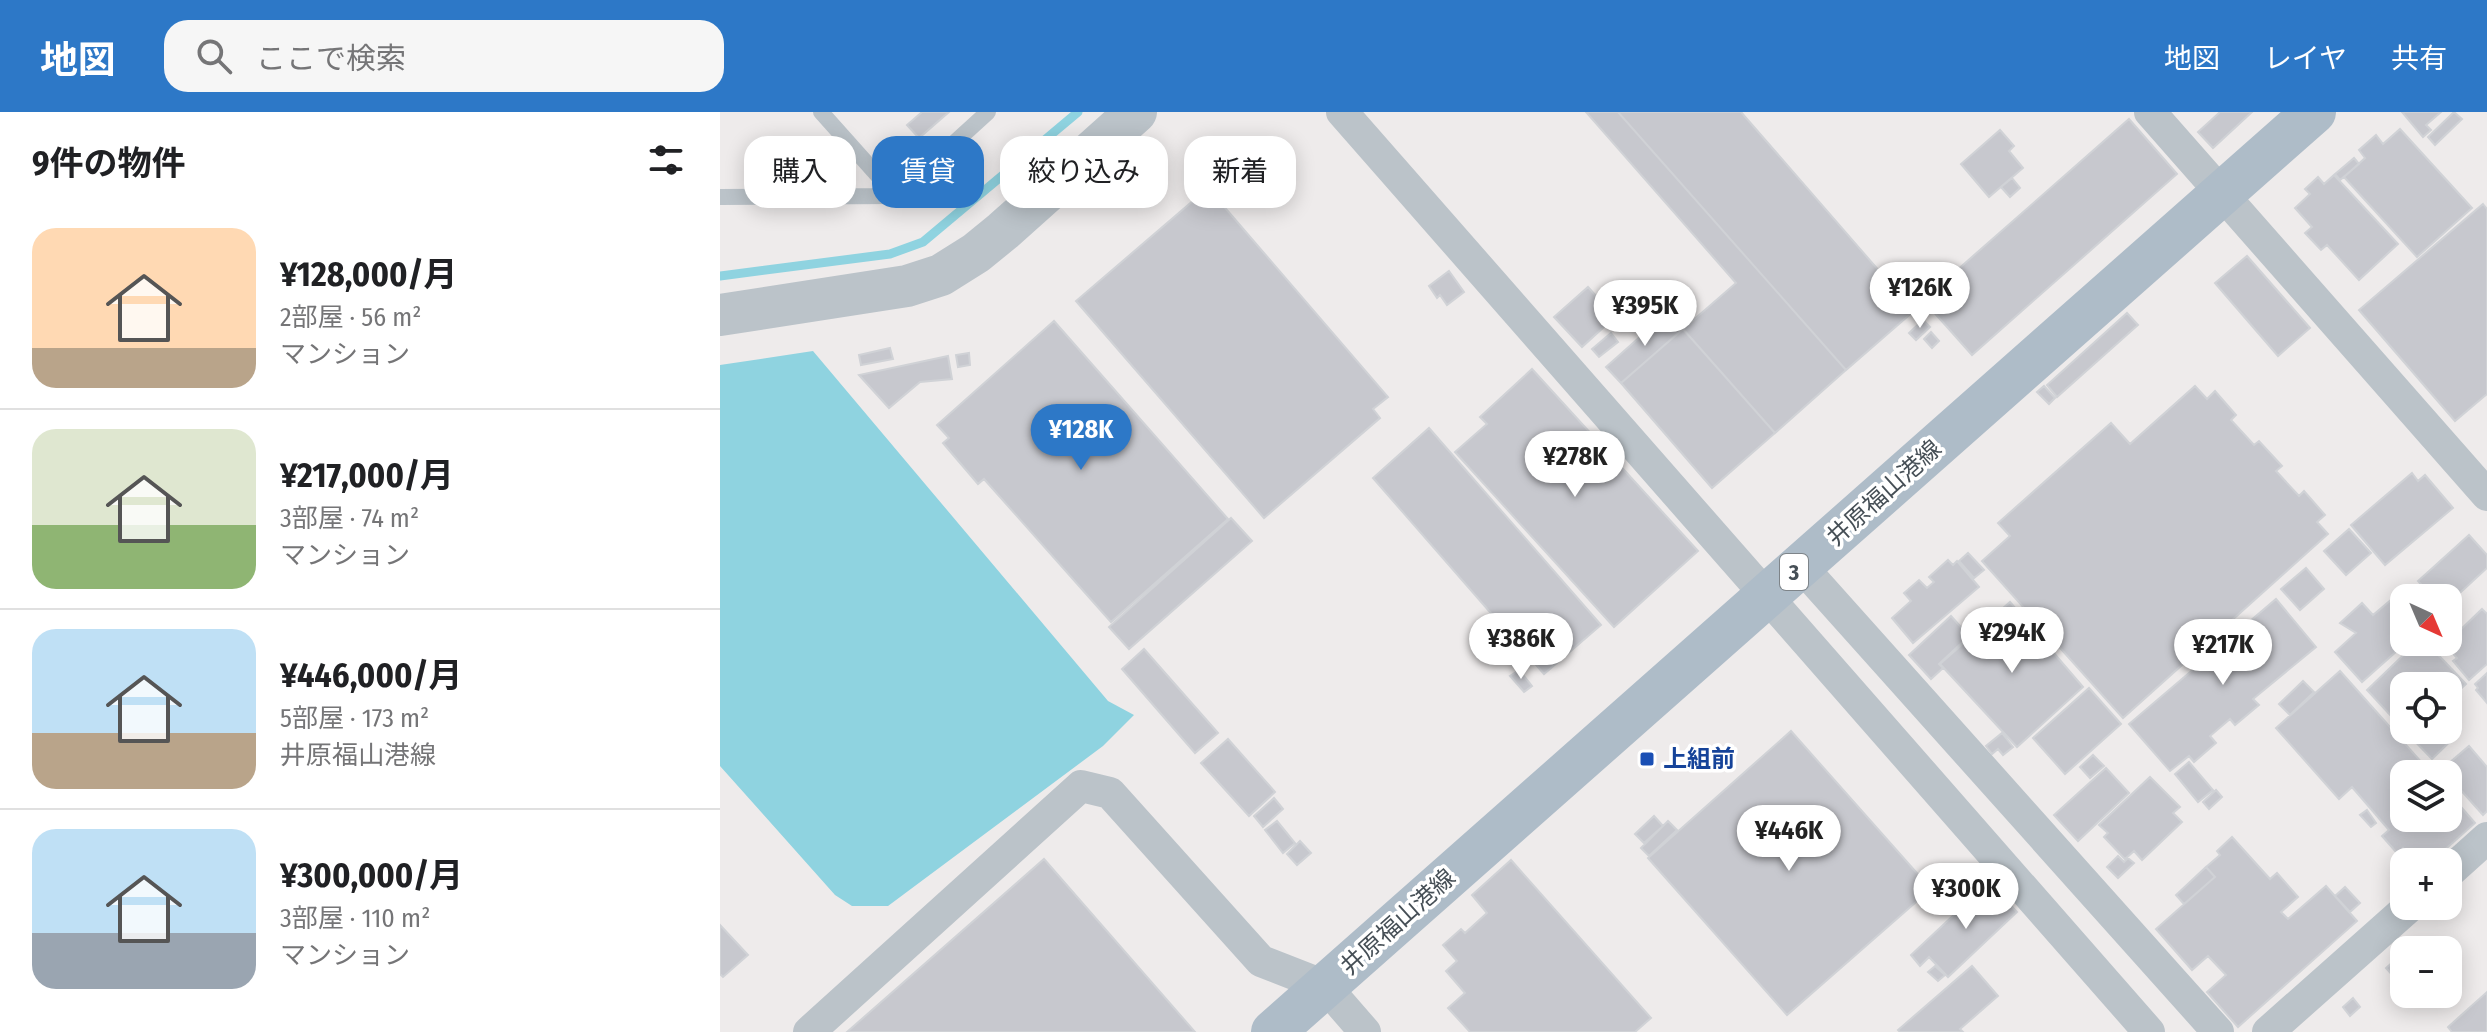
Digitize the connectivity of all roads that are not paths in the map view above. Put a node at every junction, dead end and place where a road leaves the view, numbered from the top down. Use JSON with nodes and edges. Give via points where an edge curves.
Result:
{"nodes":[{"id":1,"x":821,"y":112,"type":"edge"},
{"id":2,"x":988,"y":112,"type":"edge"},
{"id":3,"x":1136,"y":112,"type":"edge"},
{"id":4,"x":1342,"y":112,"type":"edge"},
{"id":5,"x":2150,"y":112,"type":"edge"},
{"id":6,"x":2314,"y":112,"type":"edge"},
{"id":7,"x":962,"y":136,"type":"edge"},
{"id":8,"x":872,"y":169,"type":"edge"},
{"id":9,"x":2222,"y":194,"type":"junction"},
{"id":10,"x":872,"y":196,"type":"edge"},
{"id":11,"x":720,"y":197,"type":"edge"},
{"id":12,"x":720,"y":315,"type":"edge"},
{"id":13,"x":2487,"y":495,"type":"edge"},
{"id":14,"x":1801,"y":566,"type":"junction"},
{"id":15,"x":1766,"y":596,"type":"junction"},
{"id":16,"x":2487,"y":838,"type":"edge"},
{"id":17,"x":2462,"y":860,"type":"edge"},
{"id":18,"x":2394,"y":920,"type":"edge"},
{"id":19,"x":1325,"y":986,"type":"junction"},
{"id":20,"x":809,"y":1032,"type":"edge"},
{"id":21,"x":1273,"y":1032,"type":"edge"},
{"id":22,"x":1365,"y":1032,"type":"edge"},
{"id":23,"x":2149,"y":1032,"type":"edge"},
{"id":24,"x":2218,"y":1032,"type":"edge"},
{"id":25,"x":2268,"y":1032,"type":"edge"}],
"edges":[{"from":1,"to":8,"type":"lane"},
{"from":2,"to":7,"type":"lane"},
{"from":3,"to":12,"type":"street","via":[[1003,231],[941,275],[907,286]]},
{"from":4,"to":15,"type":"street"},
{"from":5,"to":9,"type":"street"},
{"from":6,"to":9,"type":"main road","name":"井原福山港線","number":"3"},
{"from":9,"to":13,"type":"street"},
{"from":9,"to":14,"type":"main road","name":"井原福山港線","number":"3"},
{"from":10,"to":11,"type":"lane"},
{"from":14,"to":15,"type":"main road","name":"井原福山港線","number":"3"},
{"from":14,"to":24,"type":"street"},
{"from":15,"to":19,"type":"main road","name":"井原福山港線","number":"3"},
{"from":15,"to":23,"type":"street"},
{"from":16,"to":17,"type":"street"},
{"from":18,"to":25,"type":"street"},
{"from":19,"to":20,"type":"street","via":[[1261,961],[1110,793],[1081,786]]},
{"from":19,"to":21,"type":"main road","name":"井原福山港線","number":"3"},
{"from":19,"to":22,"type":"street"}]}
